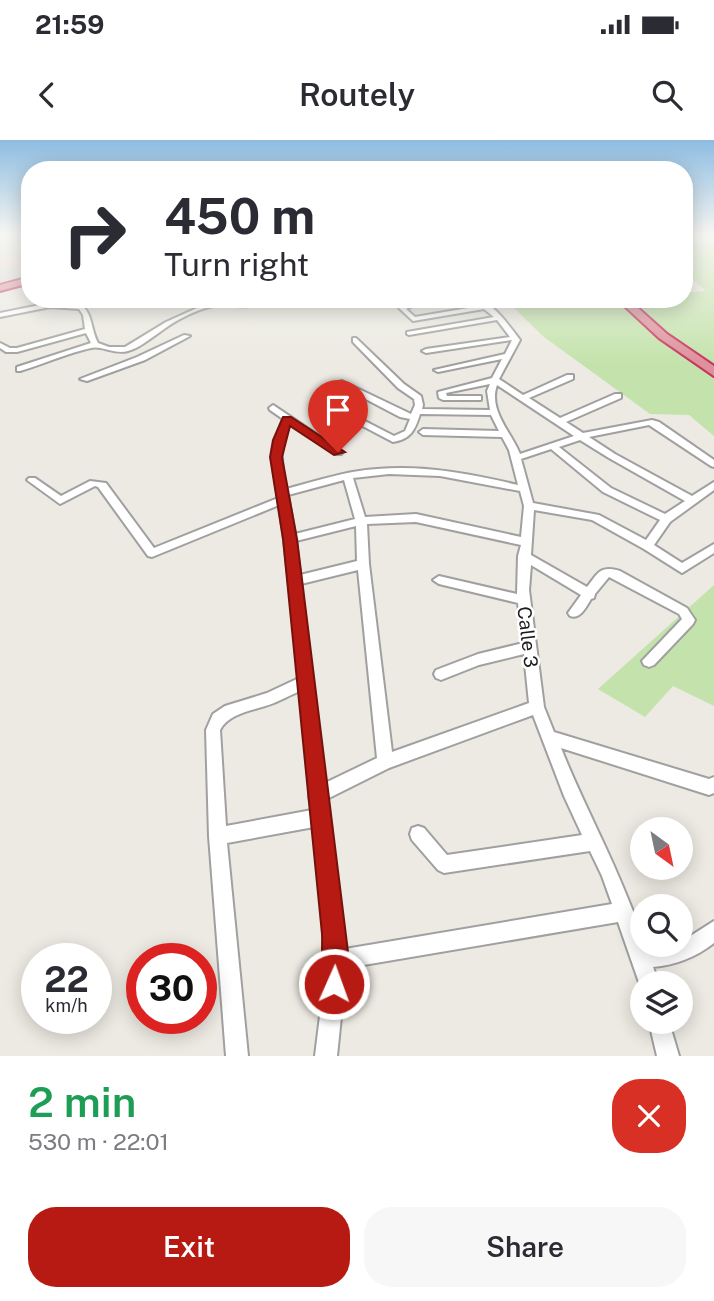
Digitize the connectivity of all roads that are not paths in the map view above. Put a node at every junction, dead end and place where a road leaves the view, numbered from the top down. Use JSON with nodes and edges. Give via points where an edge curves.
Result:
{"nodes":[{"id":1,"x":21,"y":282,"type":"edge"},
{"id":2,"x":0,"y":288,"type":"edge"},
{"id":3,"x":21,"y":290,"type":"edge"},
{"id":4,"x":0,"y":295,"type":"edge"},
{"id":5,"x":35,"y":308,"type":"edge"},
{"id":6,"x":79,"y":308,"type":"edge"},
{"id":7,"x":203,"y":308,"type":"edge"},
{"id":8,"x":402,"y":308,"type":"edge"},
{"id":9,"x":459,"y":308,"type":"edge"},
{"id":10,"x":486,"y":308,"type":"edge"},
{"id":11,"x":632,"y":308,"type":"edge"},
{"id":12,"x":650,"y":308,"type":"edge"},
{"id":13,"x":0,"y":315,"type":"edge"},
{"id":14,"x":658,"y":315,"type":"dead end"},
{"id":15,"x":499,"y":318,"type":"junction"},
{"id":16,"x":88,"y":330,"type":"junction"},
{"id":17,"x":676,"y":330,"type":"dead end"},
{"id":18,"x":409,"y":333,"type":"dead end"},
{"id":19,"x":186,"y":336,"type":"dead end"},
{"id":20,"x":514,"y":338,"type":"junction"},
{"id":21,"x":356,"y":340,"type":"dead end"},
{"id":22,"x":94,"y":344,"type":"junction"},
{"id":23,"x":0,"y":345,"type":"edge"},
{"id":24,"x":131,"y":350,"type":"junction"},
{"id":25,"x":426,"y":351,"type":"dead end"},
{"id":26,"x":508,"y":356,"type":"junction"},
{"id":27,"x":141,"y":357,"type":"junction"},
{"id":28,"x":714,"y":357,"type":"edge"},
{"id":29,"x":151,"y":365,"type":"dead end"},
{"id":30,"x":20,"y":369,"type":"dead end"},
{"id":31,"x":438,"y":370,"type":"dead end"},
{"id":32,"x":714,"y":372,"type":"edge"},
{"id":33,"x":570,"y":377,"type":"dead end"},
{"id":34,"x":84,"y":379,"type":"dead end"},
{"id":35,"x":495,"y":380,"type":"junction"},
{"id":36,"x":339,"y":383,"type":"dead end"},
{"id":37,"x":618,"y":396,"type":"dead end"},
{"id":38,"x":478,"y":398,"type":"dead end"},
{"id":39,"x":522,"y":398,"type":"junction"},
{"id":40,"x":321,"y":402,"type":"dead end"},
{"id":41,"x":273,"y":408,"type":"dead end"},
{"id":42,"x":494,"y":413,"type":"junction"},
{"id":43,"x":414,"y":414,"type":"junction"},
{"id":44,"x":287,"y":419,"type":"junction"},
{"id":45,"x":559,"y":422,"type":"junction"},
{"id":46,"x":423,"y":432,"type":"dead end"},
{"id":47,"x":504,"y":434,"type":"junction"},
{"id":48,"x":582,"y":436,"type":"junction"},
{"id":49,"x":553,"y":446,"type":"junction"},
{"id":50,"x":338,"y":452,"type":"dead end"},
{"id":51,"x":516,"y":458,"type":"junction"},
{"id":52,"x":714,"y":464,"type":"edge"},
{"id":53,"x":348,"y":477,"type":"junction"},
{"id":54,"x":32,"y":480,"type":"dead end"},
{"id":55,"x":714,"y":485,"type":"edge"},
{"id":56,"x":524,"y":489,"type":"junction"},
{"id":57,"x":282,"y":496,"type":"junction"},
{"id":58,"x":692,"y":500,"type":"junction"},
{"id":59,"x":529,"y":506,"type":"junction"},
{"id":60,"x":666,"y":519,"type":"junction"},
{"id":61,"x":361,"y":521,"type":"junction"},
{"id":62,"x":290,"y":539,"type":"junction"},
{"id":63,"x":648,"y":546,"type":"junction"},
{"id":64,"x":714,"y":548,"type":"edge"},
{"id":65,"x":525,"y":549,"type":"junction"},
{"id":66,"x":363,"y":564,"type":"junction"},
{"id":67,"x":439,"y":580,"type":"dead end"},
{"id":68,"x":295,"y":581,"type":"junction"},
{"id":69,"x":590,"y":595,"type":"junction"},
{"id":70,"x":524,"y":600,"type":"junction"},
{"id":71,"x":574,"y":613,"type":"dead end"},
{"id":72,"x":530,"y":647,"type":"junction"},
{"id":73,"x":649,"y":661,"type":"dead end"},
{"id":74,"x":441,"y":674,"type":"dead end"},
{"id":75,"x":304,"y":682,"type":"junction"},
{"id":76,"x":537,"y":707,"type":"junction"},
{"id":77,"x":551,"y":738,"type":"junction"},
{"id":78,"x":385,"y":762,"type":"junction"},
{"id":79,"x":714,"y":785,"type":"edge"},
{"id":80,"x":317,"y":796,"type":"junction"},
{"id":81,"x":320,"y":817,"type":"junction"},
{"id":82,"x":418,"y":834,"type":"dead end"},
{"id":83,"x":218,"y":836,"type":"junction"},
{"id":84,"x":594,"y":842,"type":"junction"},
{"id":85,"x":625,"y":911,"type":"junction"},
{"id":86,"x":630,"y":925,"type":"edge"},
{"id":87,"x":714,"y":930,"type":"edge"},
{"id":88,"x":693,"y":945,"type":"edge"},
{"id":89,"x":642,"y":957,"type":"joint"},
{"id":90,"x":669,"y":957,"type":"edge"},
{"id":91,"x":337,"y":960,"type":"junction"},
{"id":92,"x":646,"y":971,"type":"edge"},
{"id":93,"x":662,"y":1034,"type":"edge"},
{"id":94,"x":237,"y":1056,"type":"edge"},
{"id":95,"x":326,"y":1056,"type":"edge"},
{"id":96,"x":668,"y":1056,"type":"edge"}],
"edges":[{"from":1,"to":2,"type":"highway"},
{"from":3,"to":4,"type":"highway"},
{"from":5,"to":13,"type":"street"},
{"from":6,"to":16,"type":"street","via":[[85,310]]},
{"from":7,"to":24,"type":"street","via":[[169,323]]},
{"from":8,"to":9,"type":"street","via":[[412,319]]},
{"from":10,"to":15,"type":"street"},
{"from":11,"to":32,"type":"highway"},
{"from":12,"to":14,"type":"highway"},
{"from":15,"to":18,"type":"street"},
{"from":15,"to":20,"type":"street"},
{"from":16,"to":22,"type":"street"},
{"from":16,"to":23,"type":"street","via":[[17,350]]},
{"from":17,"to":28,"type":"highway"},
{"from":19,"to":27,"type":"street"},
{"from":20,"to":25,"type":"street"},
{"from":20,"to":26,"type":"street","name":"Calle 3"},
{"from":21,"to":43,"type":"street","via":[[418,397]]},
{"from":22,"to":24,"type":"street","via":[[121,352]]},
{"from":22,"to":30,"type":"street"},
{"from":24,"to":27,"type":"street"},
{"from":26,"to":31,"type":"street"},
{"from":26,"to":35,"type":"street","name":"Calle 3"},
{"from":27,"to":29,"type":"street"},
{"from":27,"to":34,"type":"street"},
{"from":33,"to":39,"type":"street"},
{"from":35,"to":38,"type":"street","via":[[442,392],[443,398]]},
{"from":35,"to":39,"type":"street"},
{"from":35,"to":42,"type":"street","name":"Calle 3","via":[[491,391]]},
{"from":36,"to":43,"type":"street","via":[[403,415]]},
{"from":37,"to":45,"type":"street"},
{"from":39,"to":45,"type":"street"},
{"from":40,"to":43,"type":"street","via":[[395,439],[410,433]]},
{"from":41,"to":44,"type":"street"},
{"from":42,"to":43,"type":"street"},
{"from":42,"to":47,"type":"street","name":"Calle 3"},
{"from":44,"to":50,"type":"street"},
{"from":44,"to":57,"type":"street","via":[[276,449]]},
{"from":45,"to":48,"type":"street"},
{"from":46,"to":47,"type":"street"},
{"from":47,"to":51,"type":"street","name":"Calle 3"},
{"from":48,"to":49,"type":"street"},
{"from":48,"to":52,"type":"street","via":[[653,422]]},
{"from":48,"to":58,"type":"street"},
{"from":49,"to":51,"type":"street"},
{"from":49,"to":60,"type":"street","via":[[607,490]]},
{"from":51,"to":56,"type":"street","name":"Calle 3"},
{"from":53,"to":56,"type":"street","via":[[416,471]]},
{"from":53,"to":57,"type":"street"},
{"from":53,"to":61,"type":"street"},
{"from":54,"to":57,"type":"street","via":[[60,501],[93,483],[103,485],[152,553]]},
{"from":55,"to":58,"type":"street"},
{"from":56,"to":59,"type":"street","name":"Calle 3"},
{"from":57,"to":62,"type":"street"},
{"from":58,"to":60,"type":"street"},
{"from":59,"to":63,"type":"street","via":[[595,517]]},
{"from":59,"to":65,"type":"street","name":"Calle 3"},
{"from":60,"to":63,"type":"street"},
{"from":61,"to":62,"type":"street"},
{"from":61,"to":65,"type":"street","via":[[415,518]]},
{"from":61,"to":66,"type":"street"},
{"from":62,"to":68,"type":"street"},
{"from":63,"to":64,"type":"street","via":[[682,569]]},
{"from":65,"to":69,"type":"street"},
{"from":65,"to":70,"type":"street","name":"Calle 3"},
{"from":66,"to":68,"type":"street"},
{"from":66,"to":78,"type":"street"},
{"from":67,"to":70,"type":"street"},
{"from":68,"to":75,"type":"street"},
{"from":69,"to":71,"type":"street"},
{"from":69,"to":73,"type":"street","via":[[603,575],[612,572],[686,613],[689,620]]},
{"from":70,"to":72,"type":"street","name":"Calle 3"},
{"from":72,"to":74,"type":"street"},
{"from":72,"to":76,"type":"street","name":"Calle 3"},
{"from":75,"to":80,"type":"street"},
{"from":75,"to":83,"type":"street","via":[[230,711],[215,722]]},
{"from":76,"to":77,"type":"street","name":"Calle 3"},
{"from":76,"to":78,"type":"street"},
{"from":77,"to":79,"type":"street"},
{"from":77,"to":84,"type":"street","name":"Calle 3"},
{"from":78,"to":80,"type":"street"},
{"from":80,"to":81,"type":"street"},
{"from":81,"to":83,"type":"street"},
{"from":81,"to":91,"type":"street"},
{"from":82,"to":84,"type":"street","via":[[444,864]]},
{"from":83,"to":94,"type":"street"},
{"from":84,"to":85,"type":"street","name":"Calle 3"},
{"from":85,"to":86,"type":"street","name":"Calle 3"},
{"from":85,"to":91,"type":"street"},
{"from":87,"to":88,"type":"street"},
{"from":89,"to":90,"type":"street"},
{"from":89,"to":92,"type":"street","name":"Calle 3"},
{"from":91,"to":95,"type":"street"},
{"from":93,"to":96,"type":"street"}]}
